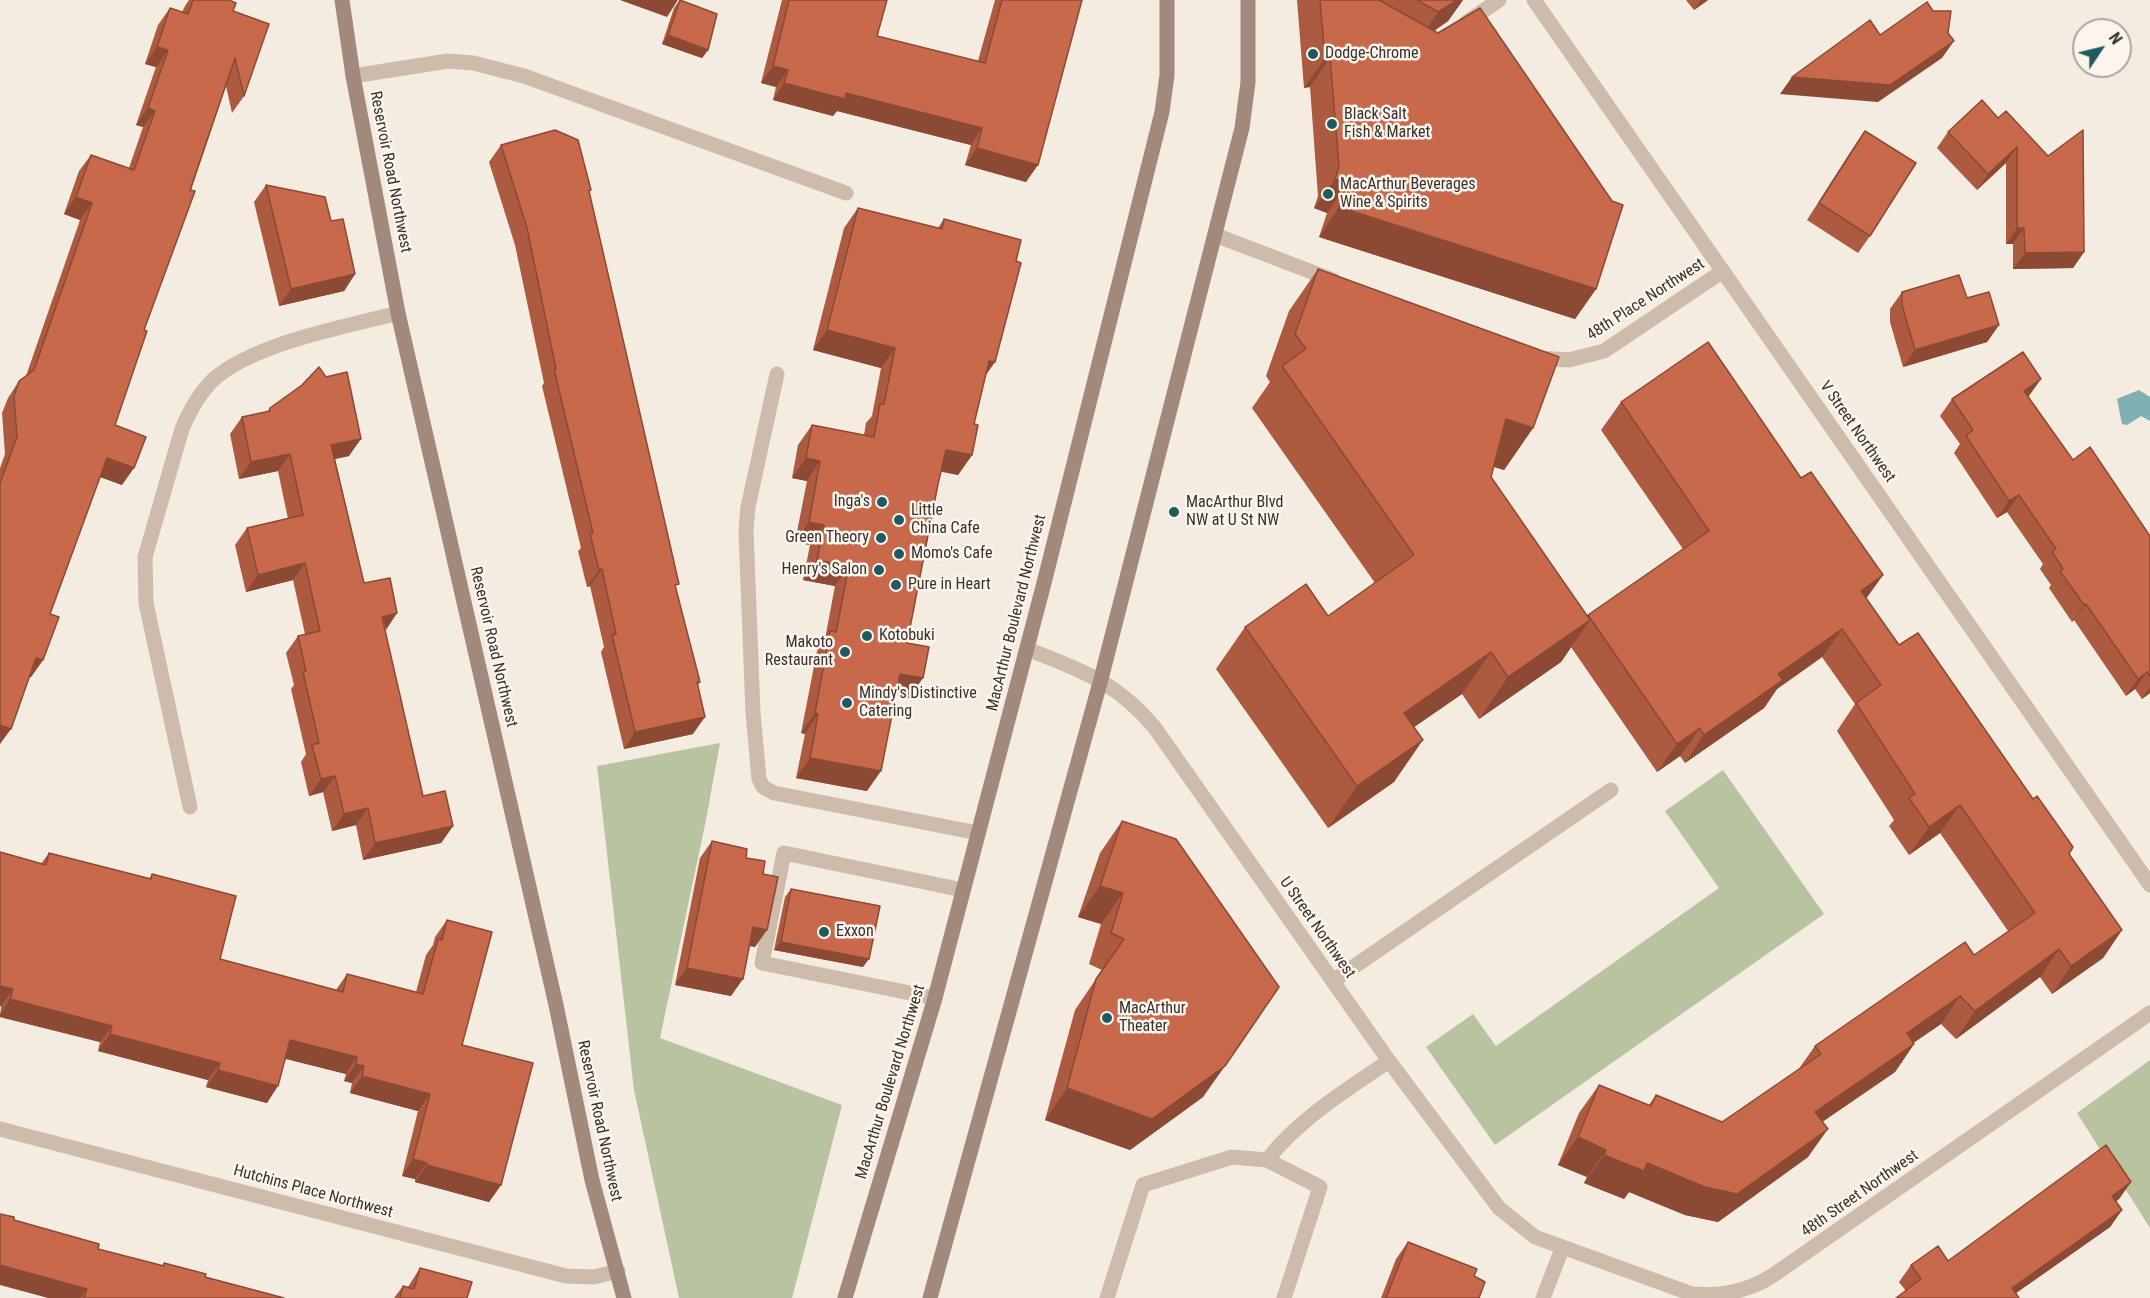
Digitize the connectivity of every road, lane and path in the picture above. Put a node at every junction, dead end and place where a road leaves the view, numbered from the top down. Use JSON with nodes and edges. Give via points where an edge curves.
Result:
{"nodes":[{"id":1,"x":342,"y":0,"type":"edge"},
{"id":2,"x":1167,"y":0,"type":"edge"},
{"id":3,"x":1248,"y":0,"type":"edge"},
{"id":4,"x":1499,"y":0,"type":"edge"},
{"id":5,"x":1534,"y":0,"type":"edge"},
{"id":6,"x":1455,"y":30,"type":"edge"},
{"id":7,"x":353,"y":76,"type":"junction"},
{"id":8,"x":846,"y":193,"type":"dead end"},
{"id":9,"x":1215,"y":235,"type":"junction"},
{"id":10,"x":1723,"y":272,"type":"junction"},
{"id":11,"x":1344,"y":284,"type":"edge"},
{"id":12,"x":398,"y":313,"type":"junction"},
{"id":13,"x":1522,"y":353,"type":"edge"},
{"id":14,"x":777,"y":374,"type":"dead end"},
{"id":15,"x":1027,"y":649,"type":"junction"},
{"id":16,"x":1101,"y":679,"type":"junction"},
{"id":17,"x":1611,"y":790,"type":"dead end"},
{"id":18,"x":190,"y":807,"type":"dead end"},
{"id":19,"x":978,"y":832,"type":"junction"},
{"id":20,"x":2150,"y":885,"type":"edge"},
{"id":21,"x":963,"y":890,"type":"junction"},
{"id":22,"x":1333,"y":981,"type":"junction"},
{"id":23,"x":935,"y":998,"type":"junction"},
{"id":24,"x":2150,"y":1013,"type":"edge"},
{"id":25,"x":1389,"y":1060,"type":"junction"},
{"id":26,"x":0,"y":1129,"type":"edge"},
{"id":27,"x":1267,"y":1160,"type":"junction"},
{"id":28,"x":1562,"y":1249,"type":"junction"},
{"id":29,"x":618,"y":1271,"type":"junction"},
{"id":30,"x":624,"y":1298,"type":"edge"},
{"id":31,"x":845,"y":1298,"type":"edge"},
{"id":32,"x":930,"y":1298,"type":"edge"},
{"id":33,"x":1107,"y":1298,"type":"edge"},
{"id":34,"x":1284,"y":1298,"type":"edge"},
{"id":35,"x":1543,"y":1298,"type":"edge"}],
"edges":[{"from":1,"to":7,"type":"main road","name":"Reservoir Road Northwest"},
{"from":2,"to":15,"type":"main road","name":"MacArthur Boulevard Northwest","via":[[1167,75],[1162,112]]},
{"from":3,"to":9,"type":"main road","via":[[1248,82],[1242,128]]},
{"from":4,"to":6,"type":"street"},
{"from":5,"to":10,"type":"street","name":"V Street Northwest"},
{"from":7,"to":8,"type":"street","via":[[448,61],[473,63],[524,76]]},
{"from":7,"to":12,"type":"main road","name":"Reservoir Road Northwest"},
{"from":9,"to":11,"type":"street"},
{"from":9,"to":16,"type":"main road"},
{"from":10,"to":13,"type":"street","name":"48th Place Northwest","via":[[1604,351],[1569,360]]},
{"from":10,"to":20,"type":"street","name":"V Street Northwest"},
{"from":12,"to":18,"type":"street","via":[[267,350],[230,367],[200,393],[182,429],[145,557],[146,603]]},
{"from":12,"to":29,"type":"main road","name":"Reservoir Road Northwest","via":[[556,1005],[591,1180]]},
{"from":14,"to":19,"type":"street","via":[[746,531],[759,779],[763,787],[774,793]]},
{"from":15,"to":16,"type":"street","name":"U Street Northwest"},
{"from":15,"to":19,"type":"main road","name":"MacArthur Boulevard Northwest"},
{"from":16,"to":22,"type":"street","name":"U Street Northwest","via":[[1136,706],[1155,728]]},
{"from":16,"to":32,"type":"main road"},
{"from":17,"to":22,"type":"street"},
{"from":19,"to":21,"type":"main road","name":"MacArthur Boulevard Northwest"},
{"from":21,"to":23,"type":"main road","name":"MacArthur Boulevard Northwest"},
{"from":21,"to":23,"type":"street","via":[[784,853],[762,963]]},
{"from":22,"to":25,"type":"street","name":"U Street Northwest"},
{"from":23,"to":31,"type":"main road","name":"MacArthur Boulevard Northwest"},
{"from":24,"to":28,"type":"street","name":"48th Street Northwest","via":[[1759,1284],[1740,1292],[1692,1294]]},
{"from":25,"to":27,"type":"street","via":[[1328,1103],[1280,1143]]},
{"from":25,"to":28,"type":"street","name":"U Street Northwest","via":[[1499,1208],[1535,1237]]},
{"from":26,"to":29,"type":"street","name":"Hutchins Place Northwest","via":[[567,1276],[594,1277]]},
{"from":27,"to":33,"type":"street","via":[[1232,1157],[1143,1185]]},
{"from":27,"to":34,"type":"street","via":[[1320,1187]]},
{"from":28,"to":35,"type":"street"},
{"from":29,"to":30,"type":"main road","name":"Reservoir Road Northwest"}]}
